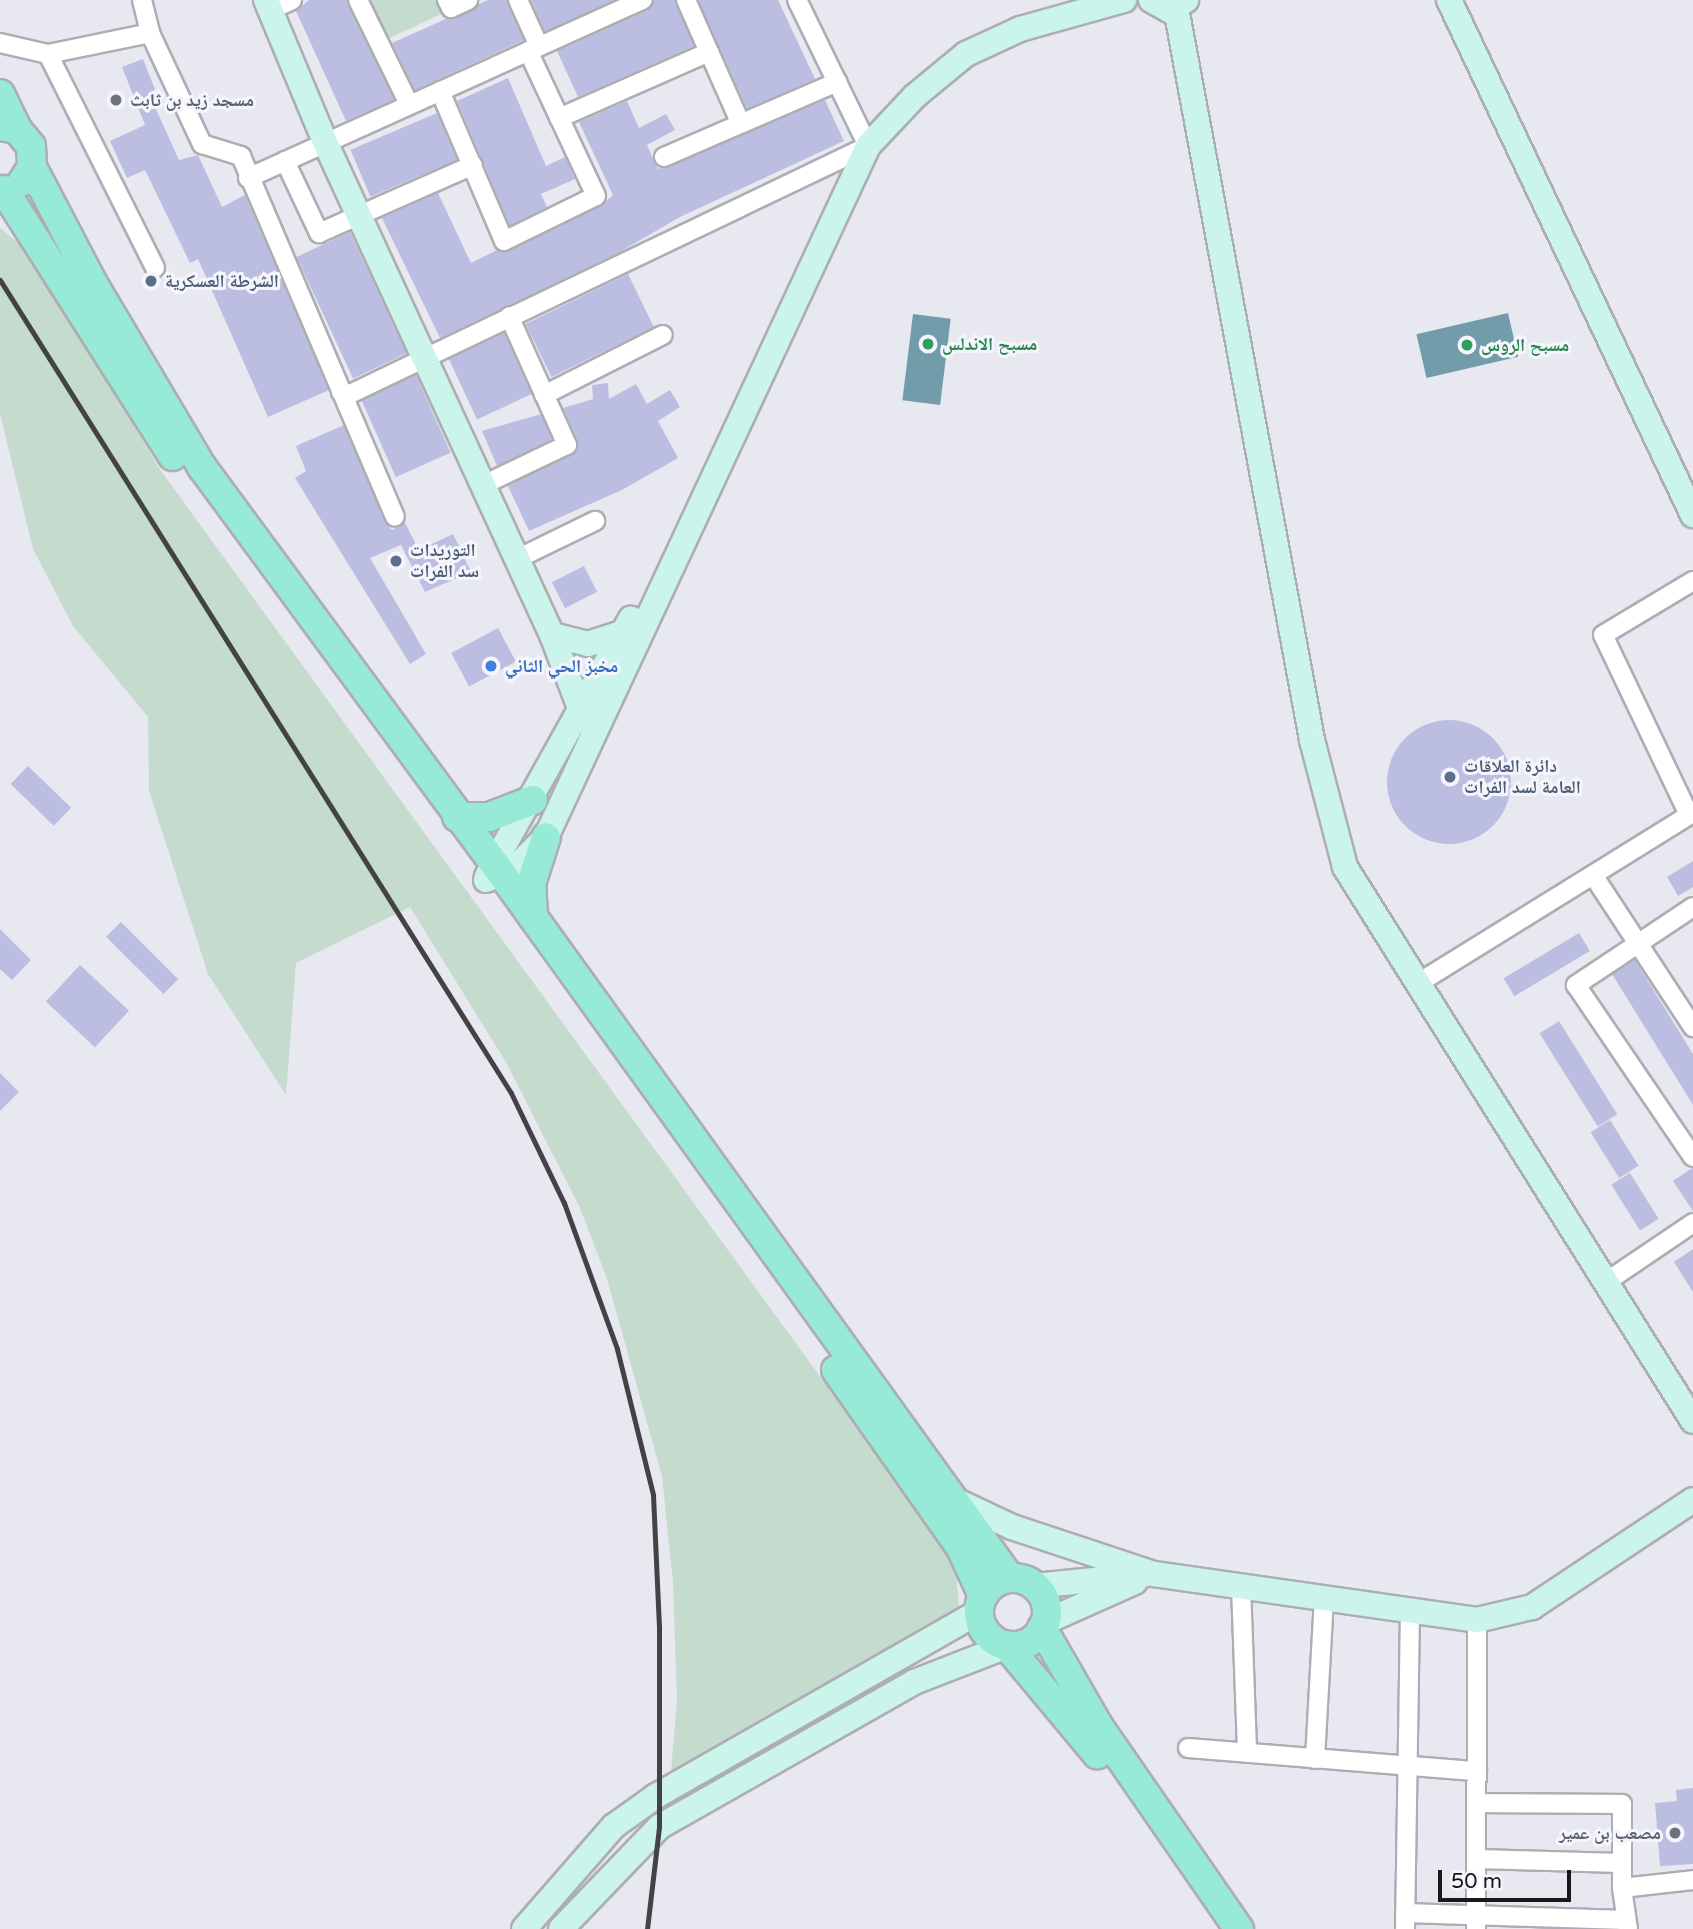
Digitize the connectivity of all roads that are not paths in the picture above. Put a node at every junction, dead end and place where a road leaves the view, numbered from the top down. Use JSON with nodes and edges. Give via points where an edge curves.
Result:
{"nodes":[{"id":1,"x":142,"y":0,"type":"edge"},
{"id":2,"x":358,"y":0,"type":"edge"},
{"id":3,"x":447,"y":0,"type":"edge"},
{"id":4,"x":468,"y":0,"type":"edge"},
{"id":5,"x":519,"y":0,"type":"edge"},
{"id":6,"x":643,"y":0,"type":"edge"},
{"id":7,"x":685,"y":0,"type":"edge"},
{"id":8,"x":797,"y":0,"type":"edge"},
{"id":9,"x":1124,"y":0,"type":"edge"},
{"id":10,"x":1151,"y":0,"type":"edge"},
{"id":11,"x":1450,"y":0,"type":"edge"},
{"id":12,"x":276,"y":3,"type":"edge"},
{"id":13,"x":1092,"y":3,"type":"edge"},
{"id":14,"x":1181,"y":4,"type":"edge"},
{"id":15,"x":150,"y":33,"type":"junction"},
{"id":16,"x":0,"y":43,"type":"edge"},
{"id":17,"x":534,"y":49,"type":"junction"},
{"id":18,"x":709,"y":52,"type":"junction"},
{"id":19,"x":48,"y":54,"type":"junction"},
{"id":20,"x":837,"y":82,"type":"junction"},
{"id":21,"x":440,"y":91,"type":"junction"},
{"id":22,"x":0,"y":94,"type":"edge"},
{"id":23,"x":409,"y":104,"type":"junction"},
{"id":24,"x":559,"y":118,"type":"junction"},
{"id":25,"x":740,"y":122,"type":"junction"},
{"id":26,"x":8,"y":128,"type":"edge"},
{"id":27,"x":325,"y":142,"type":"junction"},
{"id":28,"x":868,"y":146,"type":"junction"},
{"id":29,"x":664,"y":157,"type":"dead end"},
{"id":30,"x":285,"y":161,"type":"junction"},
{"id":31,"x":472,"y":165,"type":"junction"},
{"id":32,"x":32,"y":167,"type":"junction"},
{"id":33,"x":248,"y":178,"type":"junction"},
{"id":34,"x":2,"y":189,"type":"edge"},
{"id":35,"x":359,"y":216,"type":"junction"},
{"id":36,"x":155,"y":268,"type":"dead end"},
{"id":37,"x":509,"y":316,"type":"junction"},
{"id":38,"x":663,"y":335,"type":"dead end"},
{"id":39,"x":423,"y":357,"type":"junction"},
{"id":40,"x":341,"y":392,"type":"junction"},
{"id":41,"x":544,"y":395,"type":"junction"},
{"id":42,"x":483,"y":485,"type":"junction"},
{"id":43,"x":697,"y":506,"type":"junction"},
{"id":44,"x":1693,"y":514,"type":"edge"},
{"id":45,"x":395,"y":517,"type":"dead end"},
{"id":46,"x":595,"y":520,"type":"dead end"},
{"id":47,"x":517,"y":558,"type":"junction"},
{"id":48,"x":1693,"y":581,"type":"edge"},
{"id":49,"x":624,"y":632,"type":"junction"},
{"id":50,"x":552,"y":635,"type":"junction"},
{"id":51,"x":589,"y":721,"type":"junction"},
{"id":52,"x":533,"y":800,"type":"junction"},
{"id":53,"x":1691,"y":814,"type":"edge"},
{"id":54,"x":457,"y":817,"type":"junction"},
{"id":55,"x":546,"y":837,"type":"junction"},
{"id":56,"x":494,"y":872,"type":"junction"},
{"id":57,"x":1593,"y":874,"type":"junction"},
{"id":58,"x":1693,"y":907,"type":"edge"},
{"id":59,"x":533,"y":916,"type":"junction"},
{"id":60,"x":1638,"y":943,"type":"junction"},
{"id":61,"x":1420,"y":982,"type":"junction"},
{"id":62,"x":1693,"y":1027,"type":"edge"},
{"id":63,"x":1693,"y":1157,"type":"edge"},
{"id":64,"x":1693,"y":1223,"type":"edge"},
{"id":65,"x":1606,"y":1282,"type":"junction"},
{"id":66,"x":1693,"y":1421,"type":"edge"},
{"id":67,"x":953,"y":1499,"type":"junction"},
{"id":68,"x":1693,"y":1500,"type":"edge"},
{"id":69,"x":1154,"y":1574,"type":"junction"},
{"id":70,"x":1022,"y":1582,"type":"junction"},
{"id":71,"x":1241,"y":1586,"type":"junction"},
{"id":72,"x":1324,"y":1598,"type":"junction"},
{"id":73,"x":981,"y":1604,"type":"junction"},
{"id":74,"x":1410,"y":1610,"type":"junction"},
{"id":75,"x":1478,"y":1620,"type":"junction"},
{"id":76,"x":1044,"y":1625,"type":"junction"},
{"id":77,"x":1007,"y":1646,"type":"junction"},
{"id":78,"x":1188,"y":1748,"type":"dead end"},
{"id":79,"x":1247,"y":1753,"type":"junction"},
{"id":80,"x":1315,"y":1759,"type":"junction"},
{"id":81,"x":1408,"y":1766,"type":"junction"},
{"id":82,"x":1477,"y":1772,"type":"junction"},
{"id":83,"x":1477,"y":1803,"type":"junction"},
{"id":84,"x":1476,"y":1859,"type":"junction"},
{"id":85,"x":1621,"y":1863,"type":"junction"},
{"id":86,"x":1693,"y":1880,"type":"edge"},
{"id":87,"x":1622,"y":1888,"type":"junction"},
{"id":88,"x":1405,"y":1921,"type":"edge"},
{"id":89,"x":1476,"y":1922,"type":"edge"},
{"id":90,"x":1627,"y":1925,"type":"edge"},
{"id":91,"x":524,"y":1929,"type":"edge"},
{"id":92,"x":561,"y":1929,"type":"edge"},
{"id":93,"x":1222,"y":1929,"type":"edge"},
{"id":94,"x":1240,"y":1929,"type":"edge"}],
"edges":[{"from":1,"to":15,"type":"street"},
{"from":2,"to":23,"type":"street"},
{"from":3,"to":4,"type":"street","via":[[451,8]]},
{"from":5,"to":17,"type":"street"},
{"from":6,"to":17,"type":"street"},
{"from":7,"to":18,"type":"street"},
{"from":8,"to":20,"type":"street"},
{"from":9,"to":13,"type":"main road"},
{"from":10,"to":14,"type":"main road","via":[[1161,8]]},
{"from":11,"to":44,"type":"main road"},
{"from":12,"to":27,"type":"main road"},
{"from":13,"to":28,"type":"main road","via":[[966,54],[915,96]]},
{"from":14,"to":61,"type":"main road","via":[[1312,740],[1345,867]]},
{"from":15,"to":19,"type":"street"},
{"from":15,"to":33,"type":"street","via":[[202,144],[241,156]]},
{"from":16,"to":19,"type":"street"},
{"from":17,"to":21,"type":"street"},
{"from":17,"to":24,"type":"street"},
{"from":18,"to":24,"type":"street"},
{"from":18,"to":25,"type":"street"},
{"from":19,"to":36,"type":"street"},
{"from":20,"to":25,"type":"street"},
{"from":20,"to":28,"type":"street"},
{"from":21,"to":23,"type":"street"},
{"from":21,"to":31,"type":"street"},
{"from":22,"to":26,"type":"main road"},
{"from":23,"to":27,"type":"street"},
{"from":24,"to":31,"type":"street","via":[[596,196],[504,241]]},
{"from":25,"to":29,"type":"street"},
{"from":26,"to":32,"type":"main road","via":[[31,146]]},
{"from":27,"to":30,"type":"street"},
{"from":27,"to":35,"type":"main road"},
{"from":28,"to":37,"type":"street"},
{"from":28,"to":43,"type":"main road"},
{"from":30,"to":33,"type":"street"},
{"from":30,"to":35,"type":"street","via":[[320,233]]},
{"from":31,"to":35,"type":"street"},
{"from":32,"to":34,"type":"main road","via":[[22,183]]},
{"from":32,"to":54,"type":"main road","via":[[92,282],[202,467]]},
{"from":33,"to":40,"type":"street"},
{"from":34,"to":56,"type":"main road","via":[[186,475]]},
{"from":35,"to":39,"type":"main road"},
{"from":37,"to":39,"type":"street"},
{"from":37,"to":41,"type":"street"},
{"from":38,"to":41,"type":"street"},
{"from":39,"to":40,"type":"street","via":[[350,394]]},
{"from":39,"to":42,"type":"main road"},
{"from":40,"to":45,"type":"street"},
{"from":41,"to":42,"type":"street","via":[[567,446]]},
{"from":42,"to":47,"type":"main road"},
{"from":43,"to":49,"type":"main road"},
{"from":43,"to":51,"type":"main road","via":[[665,586]]},
{"from":46,"to":47,"type":"street"},
{"from":47,"to":50,"type":"main road"},
{"from":48,"to":53,"type":"street","via":[[1603,635]]},
{"from":49,"to":50,"type":"main road","via":[[588,644]]},
{"from":49,"to":51,"type":"main road"},
{"from":50,"to":51,"type":"main road"},
{"from":51,"to":52,"type":"main road"},
{"from":51,"to":55,"type":"main road"},
{"from":52,"to":54,"type":"main road","via":[[497,815]]},
{"from":52,"to":56,"type":"main road"},
{"from":53,"to":57,"type":"street"},
{"from":54,"to":56,"type":"main road"},
{"from":55,"to":56,"type":"main road","via":[[528,857]]},
{"from":55,"to":59,"type":"main road","via":[[531,884]]},
{"from":56,"to":59,"type":"main road"},
{"from":56,"to":73,"type":"main road","via":[[930,1501],[961,1548]]},
{"from":57,"to":60,"type":"street"},
{"from":57,"to":61,"type":"street"},
{"from":58,"to":60,"type":"street"},
{"from":59,"to":67,"type":"main road"},
{"from":60,"to":62,"type":"street"},
{"from":60,"to":63,"type":"street","via":[[1576,985]]},
{"from":61,"to":65,"type":"main road"},
{"from":64,"to":65,"type":"street"},
{"from":65,"to":66,"type":"main road"},
{"from":67,"to":69,"type":"main road","via":[[1012,1527]]},
{"from":67,"to":70,"type":"main road"},
{"from":68,"to":75,"type":"main road","via":[[1532,1607]]},
{"from":69,"to":70,"type":"main road"},
{"from":69,"to":71,"type":"main road"},
{"from":69,"to":76,"type":"main road"},
{"from":70,"to":73,"type":"main road","via":[[996,1582]]},
{"from":70,"to":76,"type":"main road","via":[[1045,1602]]},
{"from":71,"to":72,"type":"main road"},
{"from":71,"to":79,"type":"street"},
{"from":72,"to":74,"type":"main road"},
{"from":72,"to":80,"type":"street"},
{"from":73,"to":77,"type":"main road","via":[[988,1636]]},
{"from":73,"to":91,"type":"main road","via":[[656,1796],[614,1826]]},
{"from":74,"to":75,"type":"main road"},
{"from":74,"to":81,"type":"street"},
{"from":75,"to":82,"type":"street"},
{"from":76,"to":77,"type":"main road","via":[[1026,1643]]},
{"from":76,"to":94,"type":"main road","via":[[1098,1727]]},
{"from":77,"to":92,"type":"main road","via":[[914,1682],[659,1827]]},
{"from":77,"to":93,"type":"main road","via":[[1085,1736]]},
{"from":78,"to":79,"type":"street"},
{"from":79,"to":80,"type":"street"},
{"from":80,"to":81,"type":"street"},
{"from":81,"to":82,"type":"street"},
{"from":81,"to":88,"type":"street"},
{"from":82,"to":83,"type":"street"},
{"from":83,"to":84,"type":"street"},
{"from":83,"to":85,"type":"street","via":[[1622,1804]]},
{"from":84,"to":85,"type":"street"},
{"from":84,"to":89,"type":"street"},
{"from":85,"to":87,"type":"street"},
{"from":86,"to":87,"type":"street"},
{"from":87,"to":90,"type":"street"},
{"from":88,"to":89,"type":"street"},
{"from":89,"to":90,"type":"street"}]}
